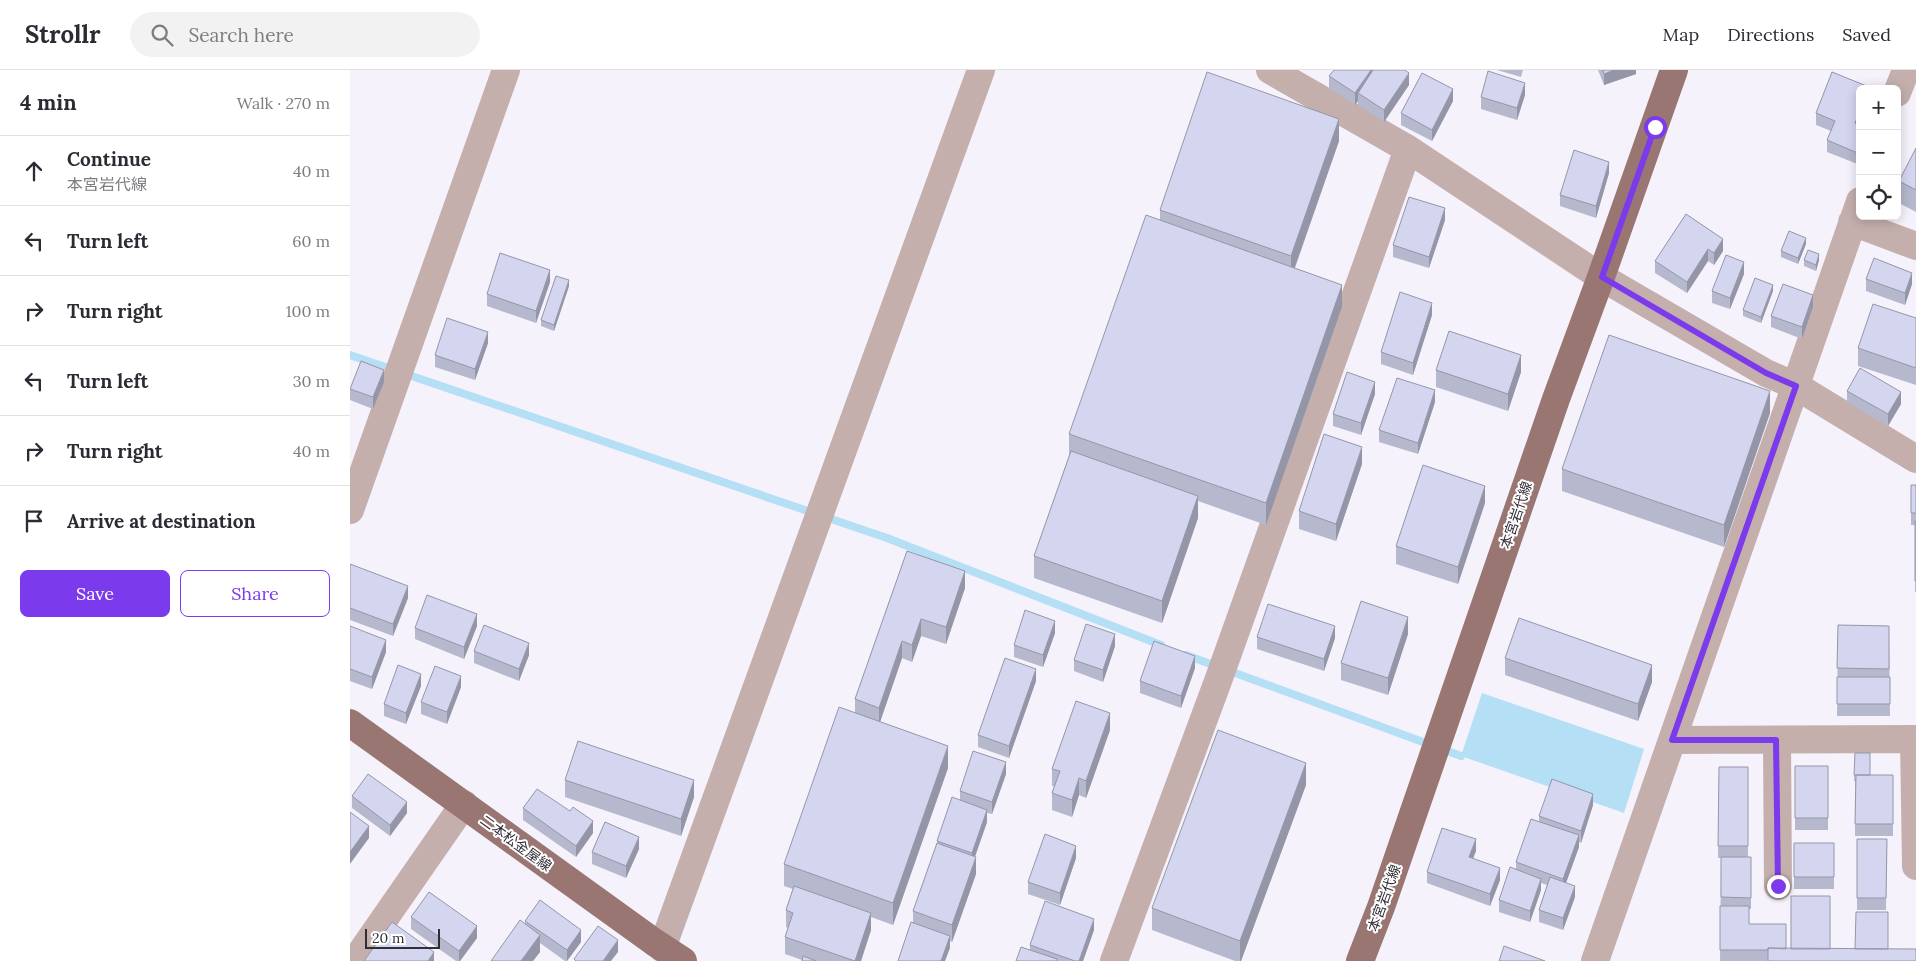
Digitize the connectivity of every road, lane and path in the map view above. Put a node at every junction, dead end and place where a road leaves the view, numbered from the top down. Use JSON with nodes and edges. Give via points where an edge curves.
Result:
{"nodes":[{"id":1,"x":506,"y":70,"type":"edge"},
{"id":2,"x":981,"y":70,"type":"edge"},
{"id":3,"x":1270,"y":70,"type":"edge"},
{"id":4,"x":1674,"y":70,"type":"edge"},
{"id":5,"x":1906,"y":70,"type":"edge"},
{"id":6,"x":1900,"y":85,"type":"edge"},
{"id":7,"x":1408,"y":149,"type":"junction"},
{"id":8,"x":1856,"y":212,"type":"edge"},
{"id":9,"x":1870,"y":220,"type":"edge"},
{"id":10,"x":1916,"y":246,"type":"edge"},
{"id":11,"x":1602,"y":277,"type":"junction"},
{"id":12,"x":1796,"y":386,"type":"junction"},
{"id":13,"x":1916,"y":459,"type":"edge"},
{"id":14,"x":350,"y":510,"type":"edge"},
{"id":15,"x":350,"y":723,"type":"edge"},
{"id":16,"x":1915,"y":739,"type":"edge"},
{"id":17,"x":1672,"y":740,"type":"junction"},
{"id":18,"x":1776,"y":740,"type":"junction"},
{"id":19,"x":464,"y":804,"type":"junction"},
{"id":20,"x":1916,"y":866,"type":"edge"},
{"id":21,"x":1778,"y":886,"type":"dead end"},
{"id":22,"x":672,"y":954,"type":"edge"},
{"id":23,"x":355,"y":961,"type":"edge"},
{"id":24,"x":1114,"y":961,"type":"edge"},
{"id":25,"x":1360,"y":961,"type":"edge"},
{"id":26,"x":1595,"y":961,"type":"edge"}],
"edges":[{"from":1,"to":14,"type":"street"},
{"from":2,"to":22,"type":"street","via":[[823,505]]},
{"from":3,"to":7,"type":"street"},
{"from":4,"to":11,"type":"main road","name":"本宮岩代線"},
{"from":5,"to":6,"type":"street"},
{"from":7,"to":11,"type":"street"},
{"from":7,"to":24,"type":"street"},
{"from":8,"to":12,"type":"street"},
{"from":9,"to":10,"type":"street"},
{"from":11,"to":12,"type":"street","via":[[1766,373]]},
{"from":11,"to":25,"type":"main road","name":"本宮岩代線","via":[[1556,399]]},
{"from":12,"to":13,"type":"street"},
{"from":12,"to":17,"type":"street"},
{"from":15,"to":19,"type":"main road","name":"二本松金屋線"},
{"from":16,"to":18,"type":"street"},
{"from":16,"to":20,"type":"street"},
{"from":17,"to":18,"type":"street"},
{"from":17,"to":26,"type":"street"},
{"from":18,"to":21,"type":"street"},
{"from":19,"to":22,"type":"main road","name":"二本松金屋線"},
{"from":19,"to":23,"type":"street"}]}
